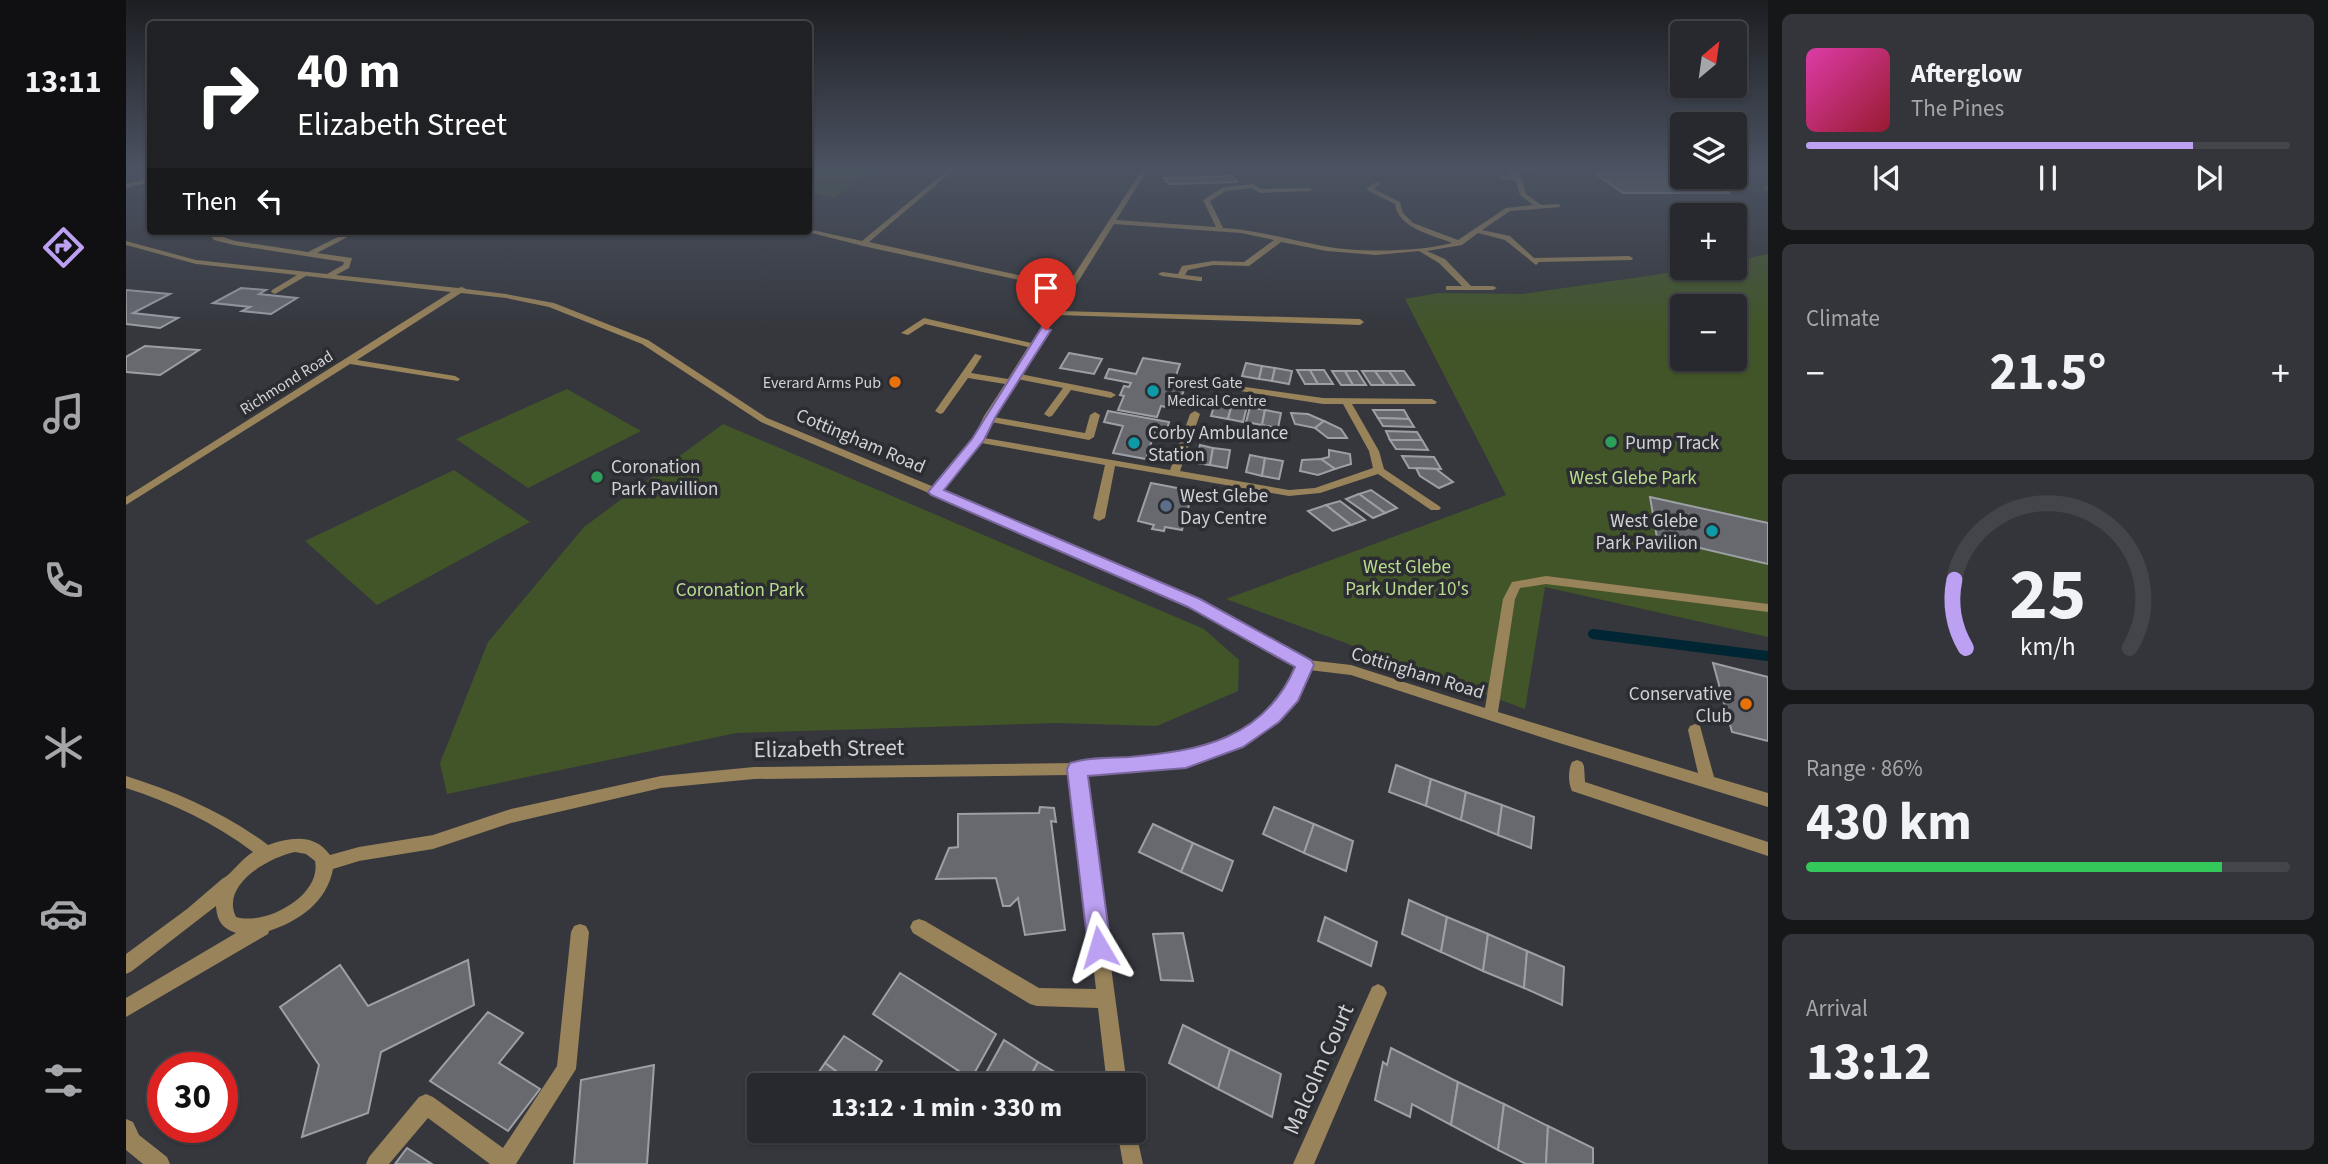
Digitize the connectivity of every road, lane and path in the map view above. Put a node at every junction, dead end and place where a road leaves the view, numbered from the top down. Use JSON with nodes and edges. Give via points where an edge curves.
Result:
{"nodes":[{"id":1,"x":889,"y":222,"type":"edge"},
{"id":2,"x":1112,"y":222,"type":"edge"},
{"id":3,"x":1115,"y":222,"type":"edge"},
{"id":4,"x":1217,"y":222,"type":"edge"},
{"id":5,"x":1409,"y":222,"type":"edge"},
{"id":6,"x":1490,"y":222,"type":"edge"},
{"id":7,"x":1220,"y":229,"type":"junction"},
{"id":8,"x":1478,"y":231,"type":"junction"},
{"id":9,"x":812,"y":232,"type":"edge"},
{"id":10,"x":214,"y":235,"type":"edge"},
{"id":11,"x":347,"y":235,"type":"edge"},
{"id":12,"x":1280,"y":239,"type":"junction"},
{"id":13,"x":126,"y":243,"type":"edge"},
{"id":14,"x":1459,"y":243,"type":"junction"},
{"id":15,"x":863,"y":244,"type":"junction"},
{"id":16,"x":1422,"y":251,"type":"junction"},
{"id":17,"x":311,"y":253,"type":"junction"},
{"id":18,"x":1629,"y":258,"type":"dead end"},
{"id":19,"x":305,"y":274,"type":"junction"},
{"id":20,"x":1162,"y":274,"type":"dead end"},
{"id":21,"x":329,"y":276,"type":"junction"},
{"id":22,"x":1180,"y":276,"type":"junction"},
{"id":23,"x":1199,"y":279,"type":"dead end"},
{"id":24,"x":1449,"y":288,"type":"dead end"},
{"id":25,"x":1469,"y":288,"type":"junction"},
{"id":26,"x":1493,"y":288,"type":"dead end"},
{"id":27,"x":462,"y":289,"type":"junction"},
{"id":28,"x":1070,"y":289,"type":"junction"},
{"id":29,"x":275,"y":292,"type":"dead end"},
{"id":30,"x":1056,"y":313,"type":"junction"},
{"id":31,"x":1360,"y":322,"type":"dead end"},
{"id":32,"x":905,"y":333,"type":"dead end"},
{"id":33,"x":1035,"y":346,"type":"junction"},
{"id":34,"x":978,"y":356,"type":"dead end"},
{"id":35,"x":349,"y":361,"type":"junction"},
{"id":36,"x":967,"y":375,"type":"junction"},
{"id":37,"x":455,"y":379,"type":"dead end"},
{"id":38,"x":1014,"y":379,"type":"junction"},
{"id":39,"x":1069,"y":386,"type":"junction"},
{"id":40,"x":1234,"y":387,"type":"dead end"},
{"id":41,"x":1111,"y":395,"type":"dead end"},
{"id":42,"x":1347,"y":402,"type":"junction"},
{"id":43,"x":1432,"y":402,"type":"dead end"},
{"id":44,"x":940,"y":411,"type":"dead end"},
{"id":45,"x":1049,"y":414,"type":"dead end"},
{"id":46,"x":1195,"y":414,"type":"dead end"},
{"id":47,"x":1095,"y":415,"type":"dead end"},
{"id":48,"x":988,"y":419,"type":"junction"},
{"id":49,"x":978,"y":440,"type":"junction"},
{"id":50,"x":1110,"y":465,"type":"junction"},
{"id":51,"x":1379,"y":470,"type":"junction"},
{"id":52,"x":1174,"y":473,"type":"junction"},
{"id":53,"x":936,"y":492,"type":"junction"},
{"id":54,"x":126,"y":502,"type":"edge"},
{"id":55,"x":1435,"y":508,"type":"dead end"},
{"id":56,"x":1099,"y":518,"type":"dead end"},
{"id":57,"x":1768,"y":608,"type":"edge"},
{"id":58,"x":1305,"y":665,"type":"junction"},
{"id":59,"x":1491,"y":714,"type":"junction"},
{"id":60,"x":1695,"y":730,"type":"dead end"},
{"id":61,"x":1577,"y":766,"type":"dead end"},
{"id":62,"x":1077,"y":769,"type":"junction"},
{"id":63,"x":126,"y":782,"type":"edge"},
{"id":64,"x":1708,"y":782,"type":"junction"},
{"id":65,"x":1768,"y":800,"type":"edge"},
{"id":66,"x":1768,"y":849,"type":"edge"},
{"id":67,"x":266,"y":853,"type":"junction"},
{"id":68,"x":325,"y":864,"type":"junction"},
{"id":69,"x":236,"y":876,"type":"junction"},
{"id":70,"x":268,"y":924,"type":"junction"},
{"id":71,"x":919,"y":927,"type":"dead end"},
{"id":72,"x":580,"y":932,"type":"dead end"},
{"id":73,"x":126,"y":965,"type":"edge"},
{"id":74,"x":1378,"y":993,"type":"dead end"},
{"id":75,"x":1106,"y":999,"type":"junction"},
{"id":76,"x":126,"y":1008,"type":"edge"},
{"id":77,"x":1115,"y":1073,"type":"edge"},
{"id":78,"x":126,"y":1129,"type":"edge"},
{"id":79,"x":1129,"y":1143,"type":"edge"},
{"id":80,"x":504,"y":1163,"type":"edge"},
{"id":81,"x":160,"y":1164,"type":"edge"},
{"id":82,"x":376,"y":1164,"type":"edge"},
{"id":83,"x":1133,"y":1164,"type":"edge"},
{"id":84,"x":1303,"y":1164,"type":"edge"}],
"edges":[{"from":1,"to":15,"type":"street"},
{"from":2,"to":28,"type":"street"},
{"from":3,"to":7,"type":"street"},
{"from":4,"to":7,"type":"street"},
{"from":5,"to":14,"type":"street"},
{"from":6,"to":8,"type":"street"},
{"from":7,"to":12,"type":"street"},
{"from":8,"to":14,"type":"street"},
{"from":8,"to":18,"type":"street","via":[[1507,238],[1536,263]]},
{"from":9,"to":15,"type":"street"},
{"from":10,"to":17,"type":"street","via":[[233,243]]},
{"from":11,"to":17,"type":"street"},
{"from":12,"to":16,"type":"street","via":[[1327,249]]},
{"from":12,"to":22,"type":"street","via":[[1246,264],[1194,264]]},
{"from":13,"to":19,"type":"street","name":"Cottingham Road","via":[[196,262]]},
{"from":14,"to":16,"type":"street"},
{"from":15,"to":28,"type":"street"},
{"from":16,"to":25,"type":"street","via":[[1442,261]]},
{"from":17,"to":21,"type":"street","via":[[349,260]]},
{"from":19,"to":21,"type":"street","name":"Cottingham Road"},
{"from":19,"to":29,"type":"street"},
{"from":20,"to":22,"type":"street"},
{"from":21,"to":27,"type":"street","name":"Cottingham Road"},
{"from":22,"to":23,"type":"street"},
{"from":24,"to":25,"type":"street"},
{"from":25,"to":26,"type":"street"},
{"from":27,"to":35,"type":"street","name":"Richmond Road"},
{"from":27,"to":53,"type":"street","name":"Cottingham Road","via":[[551,305],[598,321],[645,342],[764,420]]},
{"from":28,"to":30,"type":"street"},
{"from":30,"to":31,"type":"street"},
{"from":30,"to":33,"type":"street"},
{"from":32,"to":33,"type":"street","via":[[924,321]]},
{"from":33,"to":38,"type":"street"},
{"from":34,"to":36,"type":"street"},
{"from":35,"to":37,"type":"street"},
{"from":35,"to":54,"type":"street","name":"Richmond Road"},
{"from":36,"to":38,"type":"street"},
{"from":36,"to":44,"type":"street"},
{"from":38,"to":39,"type":"street"},
{"from":38,"to":48,"type":"street"},
{"from":39,"to":41,"type":"street"},
{"from":39,"to":45,"type":"street"},
{"from":40,"to":42,"type":"street"},
{"from":42,"to":43,"type":"street"},
{"from":42,"to":51,"type":"street","via":[[1373,449]]},
{"from":46,"to":52,"type":"street"},
{"from":47,"to":48,"type":"street","via":[[1089,437]]},
{"from":48,"to":49,"type":"street"},
{"from":49,"to":50,"type":"street","via":[[1066,453]]},
{"from":49,"to":53,"type":"street"},
{"from":50,"to":52,"type":"street"},
{"from":50,"to":56,"type":"street"},
{"from":51,"to":52,"type":"street","via":[[1316,491],[1289,493]]},
{"from":51,"to":55,"type":"street"},
{"from":53,"to":58,"type":"street","name":"Cottingham Road","via":[[1194,603]]},
{"from":57,"to":59,"type":"street","via":[[1546,580],[1516,585],[1509,599]]},
{"from":58,"to":59,"type":"street","name":"Cottingham Road","via":[[1351,670]]},
{"from":58,"to":62,"type":"street","name":"Elizabeth Street","via":[[1291,696],[1272,717],[1236,741],[1186,760]]},
{"from":59,"to":64,"type":"street","name":"Cottingham Road"},
{"from":60,"to":64,"type":"street"},
{"from":61,"to":66,"type":"street","via":[[1577,786]]},
{"from":62,"to":68,"type":"street","name":"Elizabeth Street","via":[[754,773],[661,782],[511,816],[433,842],[359,853]]},
{"from":62,"to":75,"type":"street"},
{"from":63,"to":67,"type":"street","via":[[165,793],[238,830]]},
{"from":64,"to":65,"type":"street","name":"Cottingham Road"},
{"from":67,"to":68,"type":"street","via":[[305,845],[322,855]]},
{"from":67,"to":69,"type":"street"},
{"from":68,"to":70,"type":"street","via":[[323,877],[303,904]]},
{"from":69,"to":70,"type":"street","via":[[223,900],[228,920],[239,926]]},
{"from":69,"to":73,"type":"street"},
{"from":70,"to":76,"type":"street"},
{"from":71,"to":75,"type":"street","via":[[1037,997]]},
{"from":72,"to":80,"type":"street","via":[[566,1069]]},
{"from":74,"to":84,"type":"street","name":"Malcolm Court"},
{"from":75,"to":77,"type":"street"},
{"from":78,"to":81,"type":"street","via":[[132,1142]]},
{"from":79,"to":83,"type":"street"},
{"from":80,"to":82,"type":"street","via":[[426,1104]]}]}
